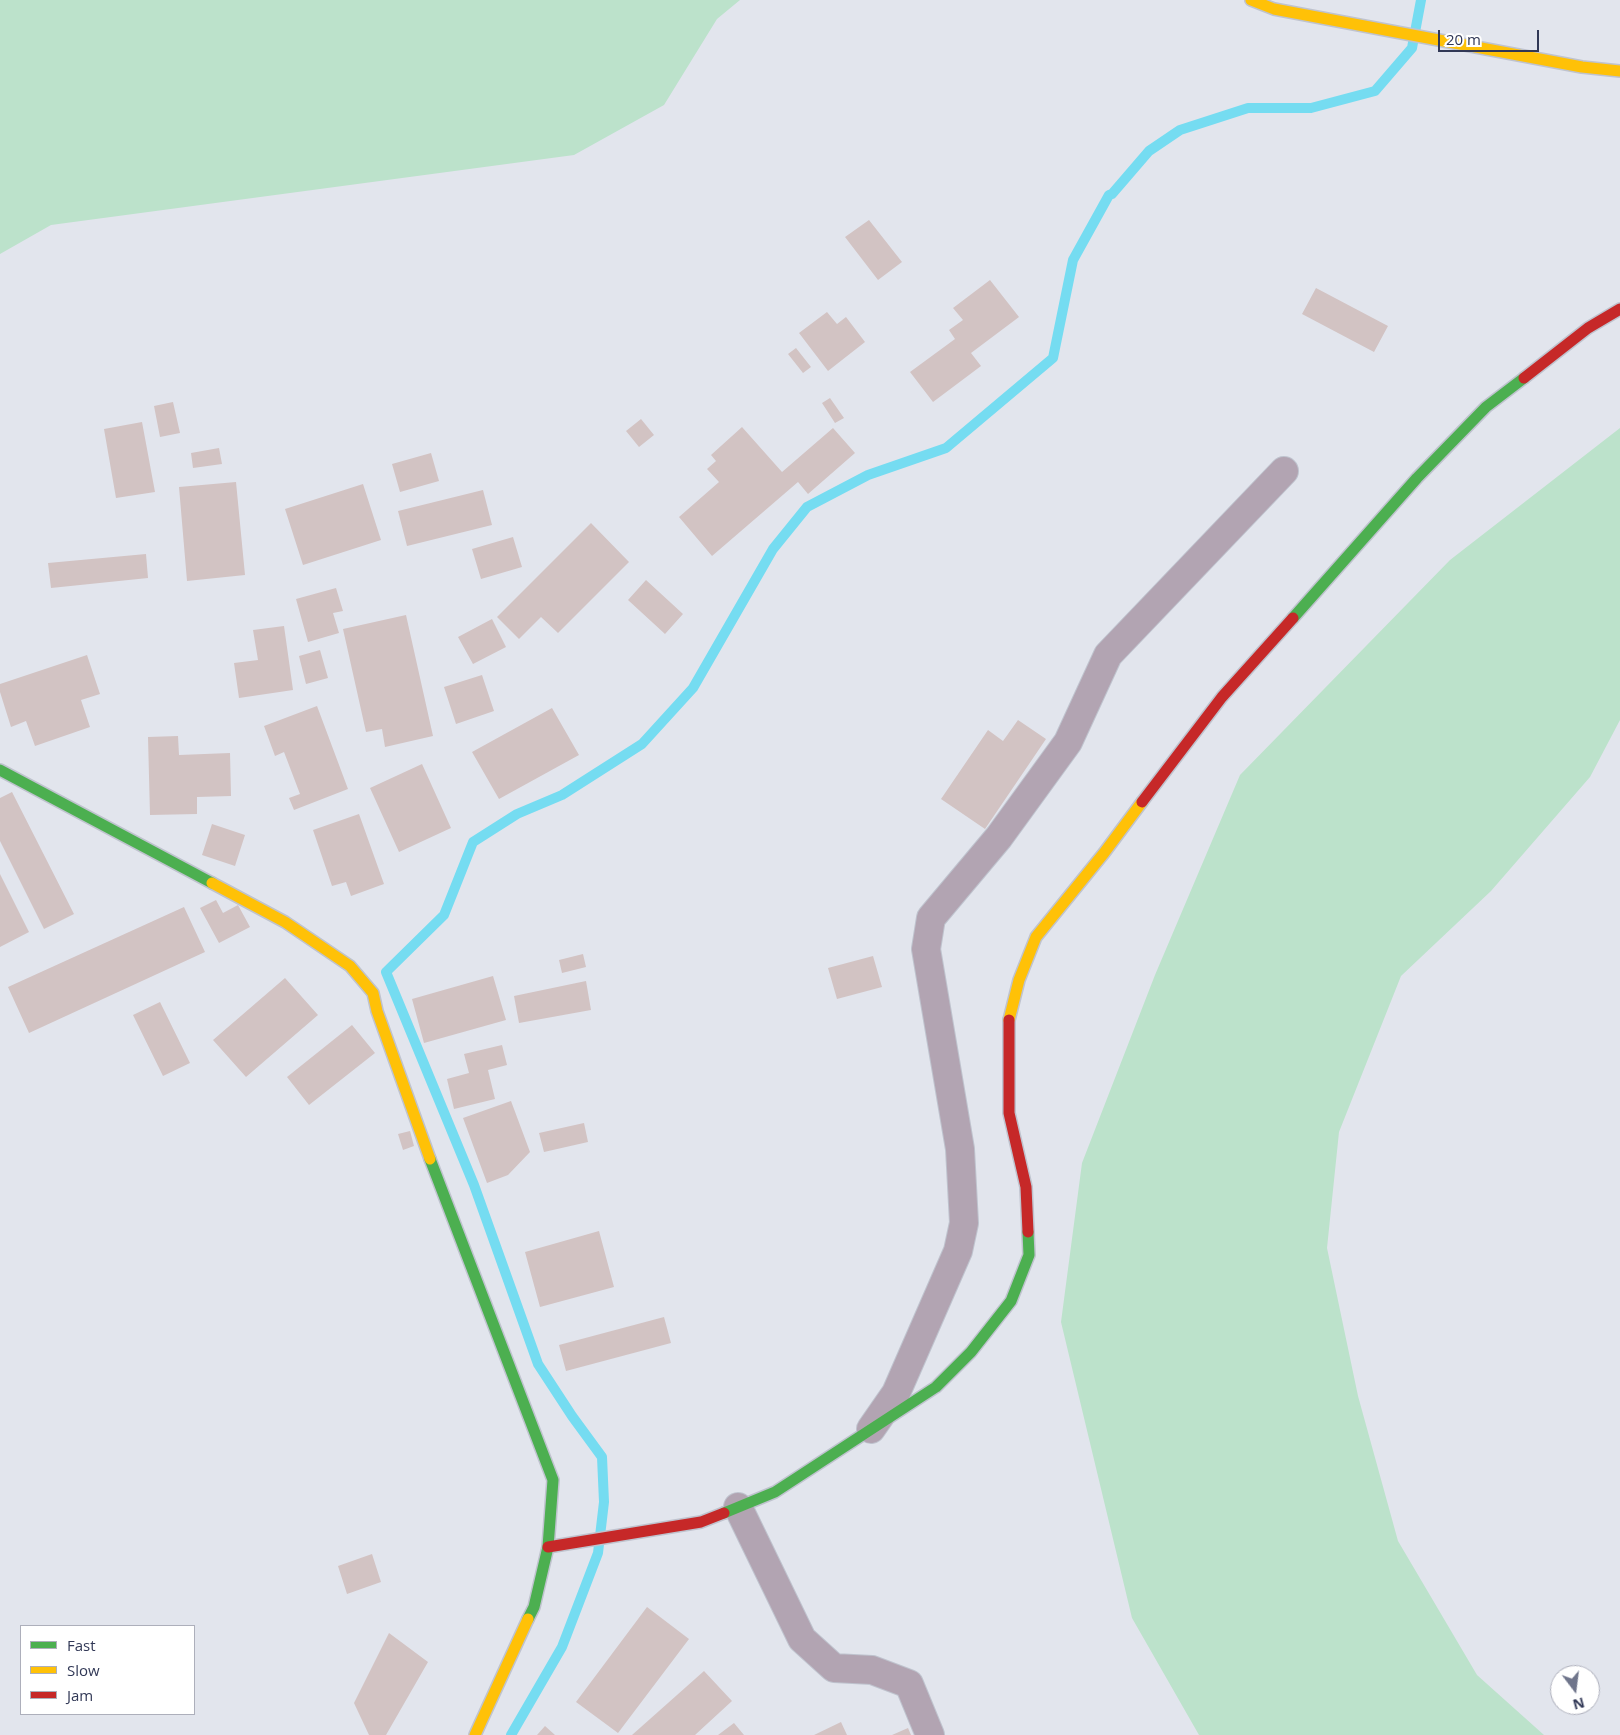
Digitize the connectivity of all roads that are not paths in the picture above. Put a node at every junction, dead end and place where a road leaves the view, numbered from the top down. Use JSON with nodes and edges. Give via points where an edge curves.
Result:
{"nodes":[{"id":1,"x":1250,"y":0,"type":"edge"},
{"id":2,"x":1620,"y":70,"type":"edge"},
{"id":3,"x":1620,"y":309,"type":"edge"},
{"id":4,"x":1284,"y":471,"type":"dead end"},
{"id":5,"x":0,"y":770,"type":"edge"},
{"id":6,"x":870,"y":1430,"type":"junction"},
{"id":7,"x":738,"y":1507,"type":"junction"},
{"id":8,"x":548,"y":1547,"type":"junction"},
{"id":9,"x":475,"y":1735,"type":"edge"},
{"id":10,"x":930,"y":1735,"type":"edge"}],
"edges":[{"from":1,"to":2,"type":"street","via":[[1274,9],[1582,67]]},
{"from":3,"to":6,"type":"street","via":[[1588,328],[1486,407],[1417,478],[1222,697],[1036,937],[1019,980],[1008,1022],[1009,1113],[1026,1187],[1029,1255],[1011,1301],[970,1352],[936,1387]]},
{"from":4,"to":6,"type":"street","via":[[1108,655],[1068,742],[999,837],[931,918],[926,949],[960,1149],[964,1223],[958,1251],[896,1393]]},
{"from":5,"to":8,"type":"street","via":[[286,922],[350,966],[373,993],[420,1132],[553,1480]]},
{"from":6,"to":7,"type":"street","via":[[775,1492]]},
{"from":7,"to":8,"type":"street","via":[[701,1522]]},
{"from":7,"to":10,"type":"street","via":[[802,1639],[834,1668],[872,1670],[909,1684]]},
{"from":8,"to":9,"type":"street","via":[[534,1607]]}]}
